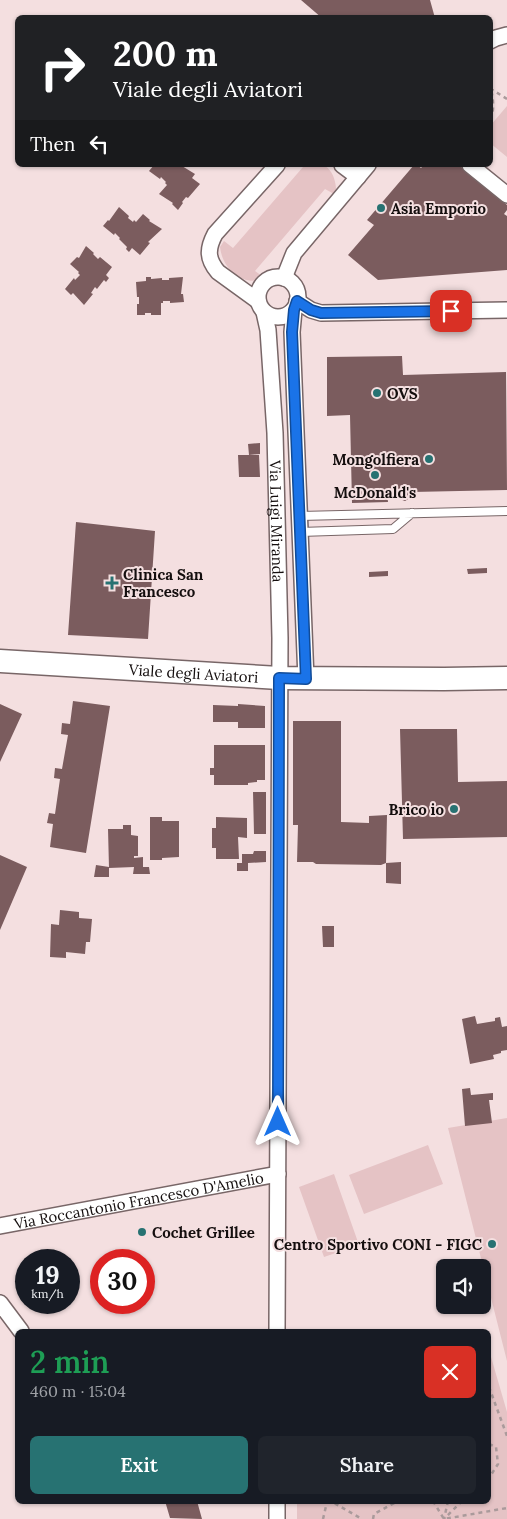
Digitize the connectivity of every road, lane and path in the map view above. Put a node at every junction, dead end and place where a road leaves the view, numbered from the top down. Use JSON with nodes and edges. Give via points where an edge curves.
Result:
{"nodes":[{"id":1,"x":507,"y":34,"type":"edge"},
{"id":2,"x":493,"y":40,"type":"edge"},
{"id":3,"x":493,"y":90,"type":"edge"},
{"id":4,"x":507,"y":99,"type":"edge"},
{"id":5,"x":275,"y":167,"type":"edge"},
{"id":6,"x":344,"y":167,"type":"edge"},
{"id":7,"x":366,"y":167,"type":"edge"},
{"id":8,"x":472,"y":167,"type":"edge"},
{"id":9,"x":358,"y":178,"type":"junction"},
{"id":10,"x":507,"y":195,"type":"edge"},
{"id":11,"x":284,"y":278,"type":"junction"},
{"id":12,"x":261,"y":306,"type":"junction"},
{"id":13,"x":295,"y":306,"type":"junction"},
{"id":14,"x":507,"y":310,"type":"edge"},
{"id":15,"x":294,"y":362,"type":"junction"},
{"id":16,"x":270,"y":364,"type":"junction"},
{"id":17,"x":507,"y":511,"type":"edge"},
{"id":18,"x":412,"y":513,"type":"junction"},
{"id":19,"x":300,"y":516,"type":"junction"},
{"id":20,"x":277,"y":517,"type":"junction"},
{"id":21,"x":300,"y":532,"type":"junction"},
{"id":22,"x":0,"y":661,"type":"edge"},
{"id":23,"x":279,"y":678,"type":"junction"},
{"id":24,"x":507,"y":678,"type":"edge"},
{"id":25,"x":306,"y":679,"type":"junction"},
{"id":26,"x":278,"y":1174,"type":"junction"},
{"id":27,"x":0,"y":1226,"type":"edge"},
{"id":28,"x":0,"y":1303,"type":"edge"},
{"id":29,"x":20,"y":1329,"type":"edge"},
{"id":30,"x":277,"y":1329,"type":"edge"},
{"id":31,"x":491,"y":1392,"type":"edge"},
{"id":32,"x":507,"y":1436,"type":"edge"},
{"id":33,"x":491,"y":1445,"type":"edge"},
{"id":34,"x":491,"y":1475,"type":"edge"},
{"id":35,"x":277,"y":1504,"type":"edge"},
{"id":36,"x":326,"y":1504,"type":"edge"},
{"id":37,"x":336,"y":1504,"type":"edge"},
{"id":38,"x":392,"y":1504,"type":"edge"},
{"id":39,"x":435,"y":1504,"type":"edge"},
{"id":40,"x":447,"y":1504,"type":"edge"},
{"id":41,"x":459,"y":1504,"type":"edge"},
{"id":42,"x":507,"y":1508,"type":"edge"},
{"id":43,"x":277,"y":1519,"type":"edge"},
{"id":44,"x":323,"y":1519,"type":"edge"},
{"id":45,"x":362,"y":1519,"type":"edge"},
{"id":46,"x":373,"y":1519,"type":"edge"},
{"id":47,"x":444,"y":1519,"type":"edge"}],
"edges":[{"from":1,"to":2,"type":"street"},
{"from":3,"to":4,"type":"path"},
{"from":5,"to":12,"type":"street","via":[[215,234],[209,245],[209,254],[218,272]]},
{"from":6,"to":9,"type":"street"},
{"from":7,"to":9,"type":"street"},
{"from":8,"to":10,"type":"street"},
{"from":9,"to":11,"type":"street","via":[[294,254]]},
{"from":11,"to":12,"type":"street","via":[[265,281],[258,293]]},
{"from":11,"to":13,"type":"street","via":[[294,284]]},
{"from":12,"to":13,"type":"street","via":[[276,317],[282,317]]},
{"from":12,"to":16,"type":"street","name":"Via Luigi Miranda","via":[[268,330]]},
{"from":13,"to":14,"type":"street","via":[[321,313]]},
{"from":13,"to":15,"type":"street","name":"Via Luigi Miranda","via":[[292,327]]},
{"from":15,"to":16,"type":"street"},
{"from":15,"to":19,"type":"street","name":"Via Luigi Miranda"},
{"from":16,"to":20,"type":"street","name":"Via Luigi Miranda"},
{"from":17,"to":18,"type":"lane"},
{"from":18,"to":19,"type":"lane"},
{"from":18,"to":21,"type":"lane","via":[[393,528]]},
{"from":19,"to":20,"type":"street"},
{"from":19,"to":21,"type":"street","name":"Via Luigi Miranda"},
{"from":20,"to":23,"type":"street","name":"Via Luigi Miranda"},
{"from":21,"to":25,"type":"street","name":"Via Luigi Miranda"},
{"from":22,"to":23,"type":"main road","name":"Viale degli Aviatori"},
{"from":23,"to":25,"type":"main road","name":"Viale degli Aviatori"},
{"from":23,"to":26,"type":"street","name":"Via Luigi Miranda"},
{"from":24,"to":25,"type":"main road","name":"Viale degli Aviatori"},
{"from":26,"to":27,"type":"street","name":"Via Roccantonio Francesco D'Amelio"},
{"from":26,"to":30,"type":"street","name":"Via Luigi Miranda"},
{"from":28,"to":29,"type":"street"},
{"from":31,"to":32,"type":"path"},
{"from":33,"to":34,"type":"path","via":[[496,1447],[498,1464]]},
{"from":35,"to":43,"type":"street"},
{"from":36,"to":44,"type":"path"},
{"from":37,"to":45,"type":"path"},
{"from":38,"to":46,"type":"path","via":[[374,1514]]},
{"from":39,"to":47,"type":"path"},
{"from":40,"to":47,"type":"path"},
{"from":41,"to":47,"type":"path"},
{"from":42,"to":47,"type":"path"}]}
